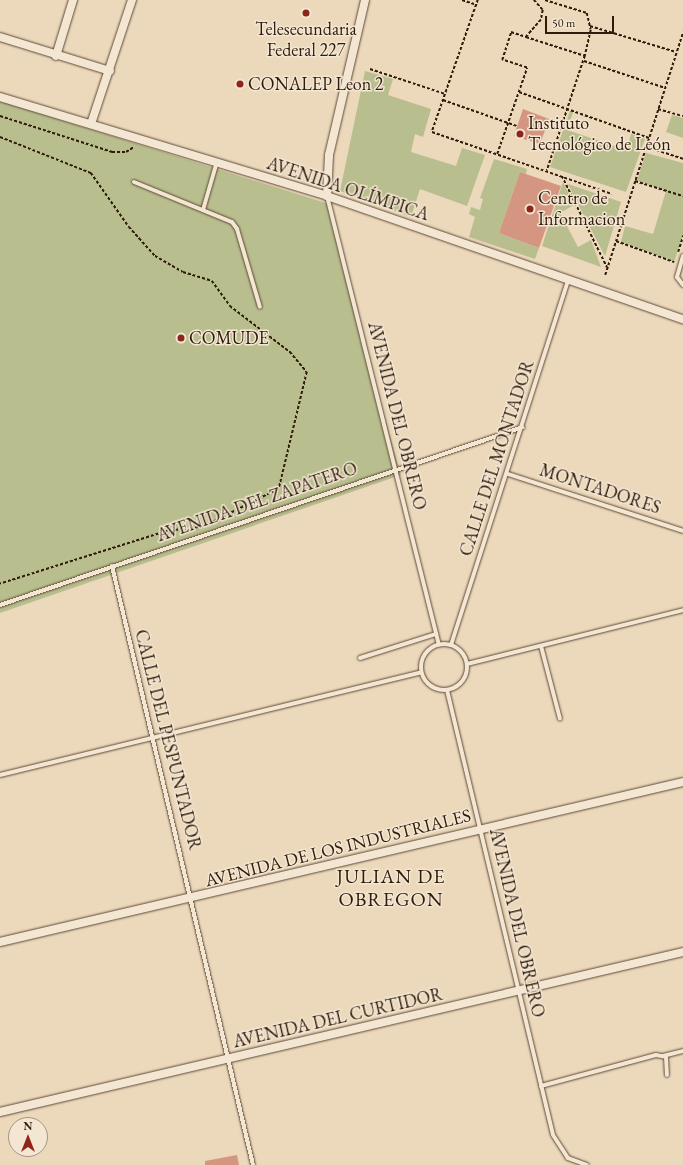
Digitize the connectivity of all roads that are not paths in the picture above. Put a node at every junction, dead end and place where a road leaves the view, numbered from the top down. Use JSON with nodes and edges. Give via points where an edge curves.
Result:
{"nodes":[{"id":1,"x":73,"y":0,"type":"edge"},
{"id":2,"x":132,"y":0,"type":"edge"},
{"id":3,"x":365,"y":0,"type":"edge"},
{"id":4,"x":0,"y":36,"type":"edge"},
{"id":5,"x":56,"y":56,"type":"junction"},
{"id":6,"x":110,"y":71,"type":"junction"},
{"id":7,"x":0,"y":96,"type":"edge"},
{"id":8,"x":90,"y":124,"type":"junction"},
{"id":9,"x":216,"y":165,"type":"junction"},
{"id":10,"x":134,"y":182,"type":"dead end"},
{"id":11,"x":327,"y":196,"type":"junction"},
{"id":12,"x":202,"y":210,"type":"junction"},
{"id":13,"x":683,"y":256,"type":"edge"},
{"id":14,"x":568,"y":280,"type":"junction"},
{"id":15,"x":683,"y":285,"type":"edge"},
{"id":16,"x":260,"y":307,"type":"dead end"},
{"id":17,"x":683,"y":319,"type":"edge"},
{"id":18,"x":523,"y":427,"type":"junction"},
{"id":19,"x":396,"y":470,"type":"junction"},
{"id":20,"x":508,"y":474,"type":"junction"},
{"id":21,"x":683,"y":531,"type":"edge"},
{"id":22,"x":112,"y":566,"type":"junction"},
{"id":23,"x":0,"y":605,"type":"edge"},
{"id":24,"x":683,"y":610,"type":"edge"},
{"id":25,"x":436,"y":634,"type":"junction"},
{"id":26,"x":439,"y":644,"type":"junction"},
{"id":27,"x":451,"y":645,"type":"junction"},
{"id":28,"x":541,"y":646,"type":"junction"},
{"id":29,"x":360,"y":658,"type":"dead end"},
{"id":30,"x":467,"y":664,"type":"junction"},
{"id":31,"x":421,"y":672,"type":"junction"},
{"id":32,"x":447,"y":690,"type":"junction"},
{"id":33,"x":560,"y":719,"type":"dead end"},
{"id":34,"x":154,"y":738,"type":"junction"},
{"id":35,"x":0,"y":775,"type":"edge"},
{"id":36,"x":683,"y":782,"type":"edge"},
{"id":37,"x":482,"y":830,"type":"junction"},
{"id":38,"x":192,"y":900,"type":"junction"},
{"id":39,"x":0,"y":942,"type":"edge"},
{"id":40,"x":683,"y":952,"type":"edge"},
{"id":41,"x":518,"y":992,"type":"junction"},
{"id":42,"x":683,"y":1051,"type":"edge"},
{"id":43,"x":663,"y":1056,"type":"junction"},
{"id":44,"x":229,"y":1060,"type":"junction"},
{"id":45,"x":666,"y":1076,"type":"dead end"},
{"id":46,"x":541,"y":1086,"type":"junction"},
{"id":47,"x":0,"y":1112,"type":"edge"},
{"id":48,"x":253,"y":1165,"type":"edge"},
{"id":49,"x":587,"y":1165,"type":"edge"}],
"edges":[{"from":1,"to":5,"type":"street"},
{"from":2,"to":6,"type":"street"},
{"from":3,"to":11,"type":"street","via":[[329,156]]},
{"from":4,"to":5,"type":"street"},
{"from":5,"to":6,"type":"street"},
{"from":6,"to":8,"type":"street"},
{"from":7,"to":8,"type":"street","name":"AVENIDA OLÍMPICA"},
{"from":8,"to":9,"type":"street","name":"AVENIDA OLÍMPICA"},
{"from":9,"to":11,"type":"street","name":"AVENIDA OLÍMPICA"},
{"from":9,"to":12,"type":"lane"},
{"from":10,"to":12,"type":"lane"},
{"from":11,"to":14,"type":"street","name":"AVENIDA OLÍMPICA"},
{"from":11,"to":19,"type":"lane","name":"AVENIDA DEL OBRERO"},
{"from":12,"to":16,"type":"lane","via":[[224,218],[237,229]]},
{"from":13,"to":15,"type":"lane","via":[[677,277]]},
{"from":14,"to":17,"type":"street","name":"AVENIDA OLÍMPICA"},
{"from":14,"to":18,"type":"lane","name":"CALLE DEL MONTADOR"},
{"from":18,"to":19,"type":"lane","name":"AVENIDA DEL ZAPATERO"},
{"from":18,"to":20,"type":"lane","name":"CALLE DEL MONTADOR"},
{"from":19,"to":22,"type":"lane","name":"AVENIDA DEL ZAPATERO"},
{"from":19,"to":25,"type":"lane","name":"AVENIDA DEL OBRERO"},
{"from":20,"to":21,"type":"lane","name":"MONTADORES"},
{"from":20,"to":27,"type":"lane","name":"CALLE DEL MONTADOR"},
{"from":22,"to":23,"type":"lane","name":"AVENIDA DEL ZAPATERO"},
{"from":22,"to":34,"type":"lane","name":"CALLE DEL PESPUNTADOR"},
{"from":24,"to":28,"type":"lane"},
{"from":25,"to":26,"type":"lane","name":"AVENIDA DEL OBRERO"},
{"from":25,"to":29,"type":"lane"},
{"from":26,"to":27,"type":"lane"},
{"from":26,"to":31,"type":"lane","via":[[426,652]]},
{"from":27,"to":30,"type":"lane","via":[[459,649]]},
{"from":28,"to":30,"type":"lane"},
{"from":28,"to":33,"type":"lane"},
{"from":30,"to":32,"type":"lane","via":[[460,684]]},
{"from":31,"to":32,"type":"lane","via":[[428,684]]},
{"from":31,"to":34,"type":"lane"},
{"from":32,"to":37,"type":"lane","name":"AVENIDA DEL OBRERO"},
{"from":34,"to":35,"type":"lane"},
{"from":34,"to":38,"type":"lane","name":"CALLE DEL PESPUNTADOR"},
{"from":36,"to":37,"type":"street","name":"AVENIDA DE LOS INDUSTRIALES"},
{"from":37,"to":38,"type":"street","name":"AVENIDA DE LOS INDUSTRIALES"},
{"from":37,"to":41,"type":"lane","name":"AVENIDA DEL OBRERO"},
{"from":38,"to":39,"type":"street","name":"AVENIDA DE LOS INDUSTRIALES"},
{"from":38,"to":44,"type":"lane","name":"CALLE DEL PESPUNTADOR"},
{"from":40,"to":41,"type":"street","name":"AVENIDA DEL CURTIDOR"},
{"from":41,"to":44,"type":"street","name":"AVENIDA DEL CURTIDOR"},
{"from":41,"to":46,"type":"lane","name":"AVENIDA DEL OBRERO"},
{"from":42,"to":43,"type":"lane"},
{"from":43,"to":45,"type":"lane","via":[[667,1060]]},
{"from":43,"to":46,"type":"lane"},
{"from":44,"to":47,"type":"street","name":"AVENIDA DEL CURTIDOR"},
{"from":44,"to":48,"type":"lane","name":"CALLE DEL PESPUNTADOR"},
{"from":46,"to":49,"type":"lane","name":"AVENIDA DEL OBRERO","via":[[553,1135],[568,1158]]}]}
